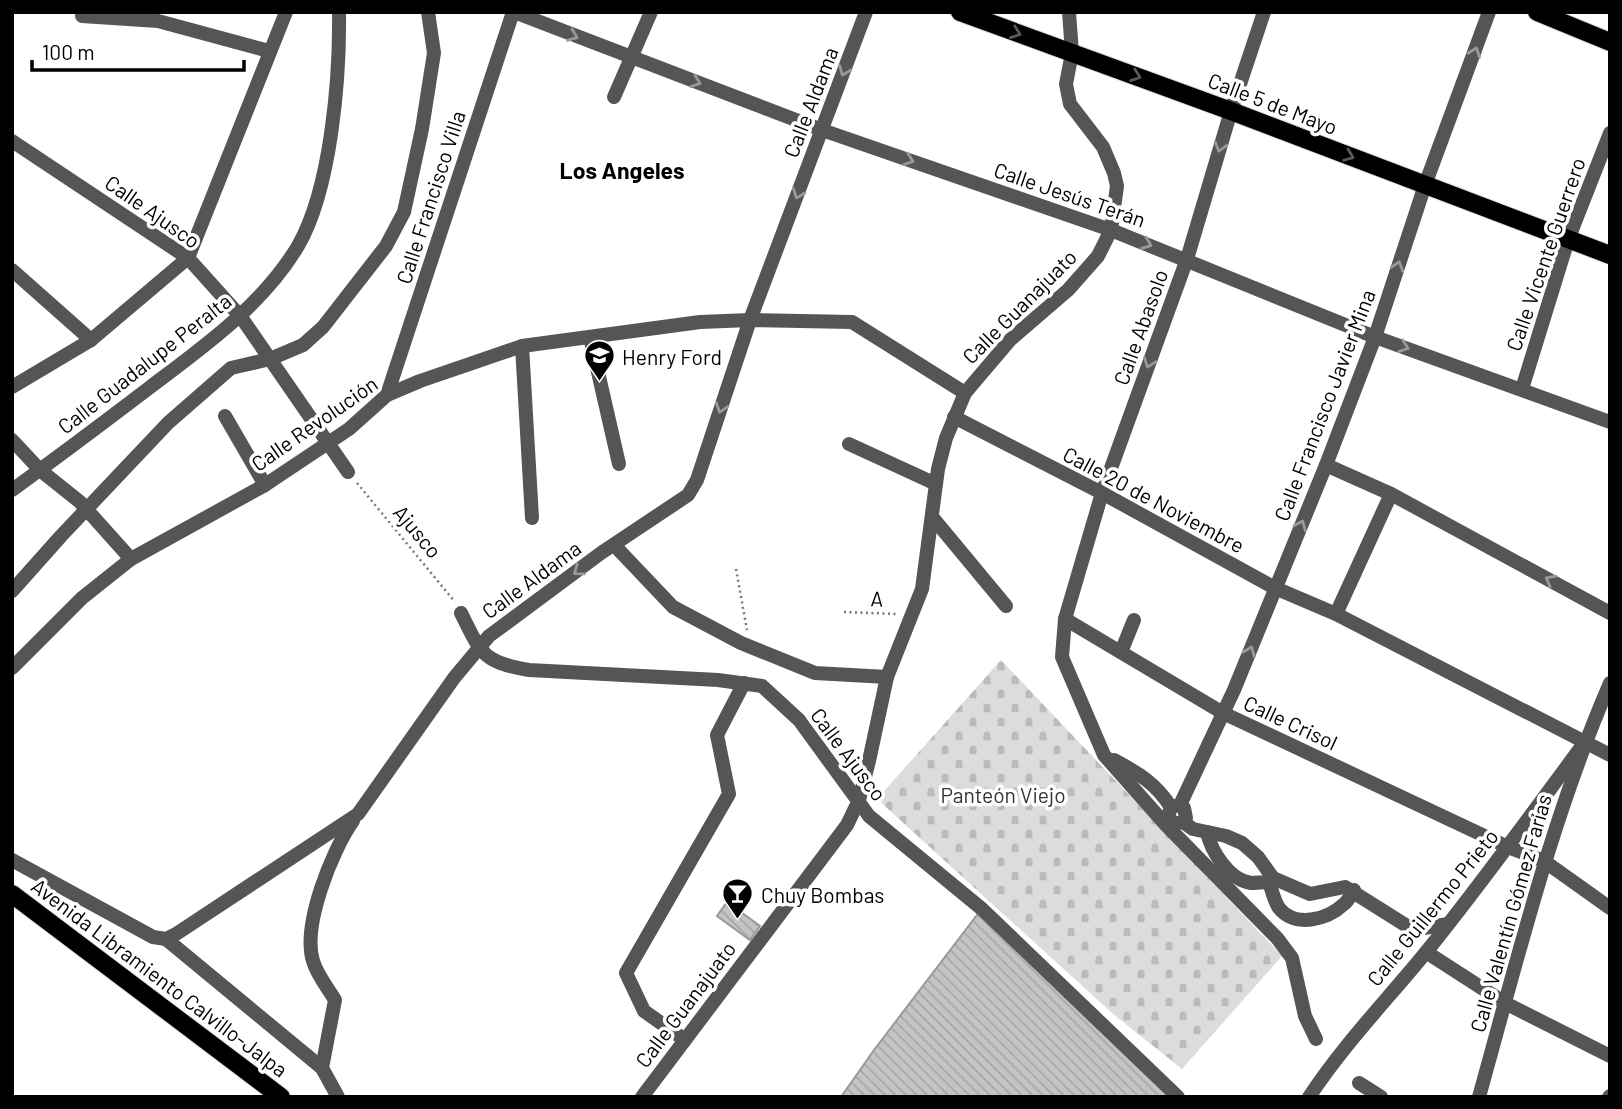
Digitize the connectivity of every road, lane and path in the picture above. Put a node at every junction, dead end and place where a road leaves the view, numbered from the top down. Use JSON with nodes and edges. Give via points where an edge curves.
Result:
{"nodes":[{"id":1,"x":286,"y":12,"type":"edge"},
{"id":2,"x":339,"y":12,"type":"edge"},
{"id":3,"x":428,"y":12,"type":"edge"},
{"id":4,"x":513,"y":12,"type":"edge"},
{"id":5,"x":651,"y":12,"type":"edge"},
{"id":6,"x":866,"y":12,"type":"edge"},
{"id":7,"x":960,"y":12,"type":"edge"},
{"id":8,"x":1069,"y":12,"type":"edge"},
{"id":9,"x":1264,"y":12,"type":"edge"},
{"id":10,"x":1489,"y":12,"type":"edge"},
{"id":11,"x":1537,"y":12,"type":"edge"},
{"id":12,"x":82,"y":16,"type":"dead end"},
{"id":13,"x":1610,"y":42,"type":"edge"},
{"id":14,"x":269,"y":51,"type":"junction"},
{"id":15,"x":1072,"y":53,"type":"junction"},
{"id":16,"x":632,"y":59,"type":"junction"},
{"id":17,"x":614,"y":97,"type":"dead end"},
{"id":18,"x":1231,"y":111,"type":"junction"},
{"id":19,"x":822,"y":130,"type":"junction"},
{"id":20,"x":1610,"y":133,"type":"edge"},
{"id":21,"x":12,"y":141,"type":"edge"},
{"id":22,"x":1425,"y":185,"type":"junction"},
{"id":23,"x":1111,"y":230,"type":"junction"},
{"id":24,"x":1568,"y":240,"type":"junction"},
{"id":25,"x":1610,"y":255,"type":"edge"},
{"id":26,"x":188,"y":258,"type":"junction"},
{"id":27,"x":1187,"y":259,"type":"junction"},
{"id":28,"x":12,"y":270,"type":"edge"},
{"id":29,"x":241,"y":317,"type":"junction"},
{"id":30,"x":750,"y":320,"type":"junction"},
{"id":31,"x":590,"y":337,"type":"junction"},
{"id":32,"x":1375,"y":337,"type":"junction"},
{"id":33,"x":91,"y":340,"type":"junction"},
{"id":34,"x":522,"y":346,"type":"junction"},
{"id":35,"x":271,"y":359,"type":"junction"},
{"id":36,"x":12,"y":387,"type":"edge"},
{"id":37,"x":1522,"y":389,"type":"junction"},
{"id":38,"x":965,"y":393,"type":"junction"},
{"id":39,"x":387,"y":395,"type":"junction"},
{"id":40,"x":225,"y":416,"type":"dead end"},
{"id":41,"x":954,"y":417,"type":"junction"},
{"id":42,"x":1610,"y":422,"type":"edge"},
{"id":43,"x":12,"y":440,"type":"edge"},
{"id":44,"x":329,"y":443,"type":"junction"},
{"id":45,"x":849,"y":444,"type":"dead end"},
{"id":46,"x":619,"y":464,"type":"dead end"},
{"id":47,"x":1326,"y":465,"type":"junction"},
{"id":48,"x":40,"y":470,"type":"junction"},
{"id":49,"x":348,"y":472,"type":"joint"},
{"id":50,"x":936,"y":484,"type":"junction"},
{"id":51,"x":265,"y":485,"type":"junction"},
{"id":52,"x":12,"y":490,"type":"edge"},
{"id":53,"x":1102,"y":493,"type":"junction"},
{"id":54,"x":1391,"y":494,"type":"junction"},
{"id":55,"x":87,"y":510,"type":"junction"},
{"id":56,"x":532,"y":518,"type":"dead end"},
{"id":57,"x":933,"y":518,"type":"junction"},
{"id":58,"x":615,"y":546,"type":"junction"},
{"id":59,"x":131,"y":559,"type":"junction"},
{"id":60,"x":736,"y":569,"type":"dead end"},
{"id":61,"x":1275,"y":588,"type":"junction"},
{"id":62,"x":12,"y":591,"type":"edge"},
{"id":63,"x":1006,"y":606,"type":"dead end"},
{"id":64,"x":461,"y":612,"type":"joint"},
{"id":65,"x":844,"y":612,"type":"dead end"},
{"id":66,"x":1610,"y":613,"type":"edge"},
{"id":67,"x":1336,"y":614,"type":"junction"},
{"id":68,"x":910,"y":615,"type":"junction"},
{"id":69,"x":1065,"y":619,"type":"junction"},
{"id":70,"x":1134,"y":620,"type":"dead end"},
{"id":71,"x":750,"y":647,"type":"junction"},
{"id":72,"x":478,"y":648,"type":"junction"},
{"id":73,"x":1121,"y":652,"type":"junction"},
{"id":74,"x":12,"y":668,"type":"edge"},
{"id":75,"x":887,"y":677,"type":"junction"},
{"id":76,"x":744,"y":683,"type":"junction"},
{"id":77,"x":1610,"y":683,"type":"edge"},
{"id":78,"x":1223,"y":713,"type":"junction"},
{"id":79,"x":1585,"y":742,"type":"junction"},
{"id":80,"x":1104,"y":755,"type":"junction"},
{"id":81,"x":1610,"y":755,"type":"edge"},
{"id":82,"x":859,"y":800,"type":"junction"},
{"id":83,"x":1176,"y":806,"type":"junction"},
{"id":84,"x":358,"y":814,"type":"junction"},
{"id":85,"x":1207,"y":832,"type":"junction"},
{"id":86,"x":1508,"y":847,"type":"junction"},
{"id":87,"x":12,"y":860,"type":"edge"},
{"id":88,"x":1544,"y":861,"type":"junction"},
{"id":89,"x":1271,"y":880,"type":"junction"},
{"id":90,"x":1354,"y":890,"type":"junction"},
{"id":91,"x":12,"y":894,"type":"edge"},
{"id":92,"x":1310,"y":894,"type":"junction"},
{"id":93,"x":1610,"y":908,"type":"edge"},
{"id":94,"x":1314,"y":920,"type":"junction"},
{"id":95,"x":1448,"y":924,"type":"junction"},
{"id":96,"x":166,"y":939,"type":"junction"},
{"id":97,"x":1426,"y":952,"type":"junction"},
{"id":98,"x":1505,"y":1003,"type":"junction"},
{"id":99,"x":1316,"y":1039,"type":"dead end"},
{"id":100,"x":685,"y":1040,"type":"junction"},
{"id":101,"x":1610,"y":1056,"type":"edge"},
{"id":102,"x":322,"y":1068,"type":"junction"},
{"id":103,"x":1359,"y":1083,"type":"dead end"},
{"id":104,"x":1379,"y":1096,"type":"edge"},
{"id":105,"x":281,"y":1097,"type":"edge"},
{"id":106,"x":338,"y":1097,"type":"edge"},
{"id":107,"x":642,"y":1097,"type":"edge"},
{"id":108,"x":1178,"y":1097,"type":"edge"},
{"id":109,"x":1309,"y":1097,"type":"edge"},
{"id":110,"x":1479,"y":1097,"type":"edge"}],
"edges":[{"from":1,"to":14,"type":"street"},
{"from":2,"to":29,"type":"street","name":"Calle Guadalupe Peralta","via":[[329,141],[317,199],[298,246]]},
{"from":3,"to":35,"type":"street","via":[[434,53],[404,212],[386,246],[323,327],[303,345]]},
{"from":4,"to":16,"type":"street","name":"Calle Jesús Terán","one_way":true},
{"from":4,"to":39,"type":"street","name":"Calle Francisco Villa"},
{"from":5,"to":16,"type":"street"},
{"from":6,"to":19,"type":"street","name":"Calle Aldama","one_way":true},
{"from":7,"to":15,"type":"main road","name":"Calle 5 de Mayo","one_way":true},
{"from":8,"to":15,"type":"street","name":"Calle Guanajuato"},
{"from":9,"to":18,"type":"street","name":"Calle Abasolo"},
{"from":22,"to":10,"type":"street","name":"Calle Francisco Javier Mina","one_way":true},
{"from":11,"to":13,"type":"main road"},
{"from":12,"to":14,"type":"street","via":[[158,20]]},
{"from":14,"to":26,"type":"street"},
{"from":15,"to":18,"type":"main road","name":"Calle 5 de Mayo","one_way":true},
{"from":15,"to":23,"type":"street","name":"Calle Guanajuato","via":[[1066,83],[1070,104],[1103,147],[1117,186]]},
{"from":16,"to":17,"type":"street"},
{"from":16,"to":19,"type":"street","name":"Calle Jesús Terán","one_way":true},
{"from":18,"to":22,"type":"main road","name":"Calle 5 de Mayo","one_way":true},
{"from":18,"to":27,"type":"street","name":"Calle Abasolo","one_way":true},
{"from":19,"to":23,"type":"street","name":"Calle Jesús Terán","one_way":true},
{"from":19,"to":30,"type":"street","name":"Calle Aldama","one_way":true},
{"from":20,"to":24,"type":"street","name":"Calle Vicente Guerrero"},
{"from":21,"to":26,"type":"street","name":"Calle Ajusco"},
{"from":22,"to":24,"type":"main road","name":"Calle 5 de Mayo"},
{"from":32,"to":22,"type":"street","name":"Calle Francisco Javier Mina","one_way":true},
{"from":23,"to":27,"type":"street","name":"Calle Jesús Terán","one_way":true},
{"from":23,"to":38,"type":"street","name":"Calle Guanajuato","via":[[1098,256],[1068,290],[1010,340]]},
{"from":24,"to":25,"type":"main road","name":"Calle 5 de Mayo"},
{"from":24,"to":37,"type":"street","name":"Calle Vicente Guerrero"},
{"from":26,"to":29,"type":"street","name":"Calle Ajusco"},
{"from":26,"to":33,"type":"street"},
{"from":27,"to":32,"type":"street","name":"Calle Jesús Terán"},
{"from":27,"to":53,"type":"street","name":"Calle Abasolo","one_way":true},
{"from":28,"to":33,"type":"street"},
{"from":29,"to":35,"type":"street","name":"Calle Ajusco"},
{"from":29,"to":48,"type":"street","name":"Calle Guadalupe Peralta"},
{"from":30,"to":31,"type":"street","name":"Calle Revolución"},
{"from":30,"to":38,"type":"street","name":"Calle Revolución","via":[[852,322]]},
{"from":30,"to":58,"type":"street","name":"Calle Aldama","one_way":true,"via":[[697,480],[688,495]]},
{"from":31,"to":34,"type":"street","name":"Calle Revolución"},
{"from":31,"to":46,"type":"street"},
{"from":32,"to":37,"type":"street","name":"Calle Jesús Terán","one_way":true},
{"from":32,"to":47,"type":"street","name":"Calle Francisco Javier Mina"},
{"from":33,"to":36,"type":"street"},
{"from":34,"to":39,"type":"street","name":"Calle Revolución"},
{"from":34,"to":56,"type":"street"},
{"from":35,"to":44,"type":"street","name":"Calle Ajusco"},
{"from":35,"to":55,"type":"street","via":[[232,368],[168,423]]},
{"from":37,"to":42,"type":"street","name":"Calle Jesús Terán"},
{"from":38,"to":41,"type":"street","name":"Calle Guanajuato"},
{"from":39,"to":44,"type":"street","name":"Calle Revolución"},
{"from":40,"to":51,"type":"street"},
{"from":41,"to":50,"type":"street","name":"Calle Guanajuato"},
{"from":41,"to":53,"type":"street","name":"Calle 20 de Noviembre"},
{"from":43,"to":48,"type":"street"},
{"from":44,"to":49,"type":"street","name":"Calle Ajusco"},
{"from":44,"to":51,"type":"street","name":"Calle Revolución"},
{"from":45,"to":50,"type":"street"},
{"from":47,"to":54,"type":"street"},
{"from":61,"to":47,"type":"street","name":"Calle Francisco Javier Mina","one_way":true},
{"from":48,"to":52,"type":"street","name":"Calle Guadalupe Peralta"},
{"from":48,"to":55,"type":"street"},
{"from":49,"to":64,"type":"path","name":"Ajusco"},
{"from":50,"to":57,"type":"street","name":"Calle Guanajuato"},
{"from":51,"to":59,"type":"street","name":"Calle Revolución"},
{"from":53,"to":61,"type":"street","name":"Calle 20 de Noviembre"},
{"from":53,"to":69,"type":"street","name":"Calle Abasolo"},
{"from":66,"to":54,"type":"street","one_way":true},
{"from":54,"to":67,"type":"street"},
{"from":55,"to":59,"type":"street"},
{"from":55,"to":62,"type":"street"},
{"from":57,"to":63,"type":"street"},
{"from":57,"to":68,"type":"street","name":"Calle Guanajuato","via":[[922,589]]},
{"from":58,"to":71,"type":"street","via":[[673,607]]},
{"from":58,"to":72,"type":"street","name":"Calle Aldama","one_way":true},
{"from":59,"to":74,"type":"street","name":"Calle Revolución","via":[[82,598]]},
{"from":60,"to":71,"type":"path"},
{"from":61,"to":67,"type":"street","name":"Calle 20 de Noviembre"},
{"from":78,"to":61,"type":"street","name":"Calle Francisco Javier Mina","one_way":true},
{"from":64,"to":72,"type":"street"},
{"from":65,"to":68,"type":"path","name":"A"},
{"from":67,"to":79,"type":"street","name":"Calle 20 de Noviembre"},
{"from":68,"to":75,"type":"street","name":"Calle Guanajuato"},
{"from":69,"to":73,"type":"street","name":"Calle Crisol"},
{"from":69,"to":80,"type":"street","name":"Calle Abasolo","via":[[1062,657]]},
{"from":70,"to":73,"type":"street"},
{"from":71,"to":75,"type":"street","via":[[815,673]]},
{"from":72,"to":76,"type":"street","name":"Calle Ajusco","via":[[497,662],[529,670]]},
{"from":72,"to":84,"type":"street","name":"Calle Aldama"},
{"from":73,"to":78,"type":"street","name":"Calle Crisol"},
{"from":75,"to":82,"type":"street","name":"Calle Guanajuato"},
{"from":76,"to":82,"type":"street","name":"Calle Ajusco","via":[[772,692]]},
{"from":76,"to":100,"type":"street","via":[[717,735],[729,794],[626,973],[644,1011]]},
{"from":77,"to":79,"type":"street"},
{"from":78,"to":83,"type":"street","name":"Calle Francisco Javier Mina"},
{"from":78,"to":86,"type":"street","name":"Calle Crisol"},
{"from":79,"to":81,"type":"street","name":"Calle 20 de Noviembre"},
{"from":79,"to":86,"type":"street","name":"Calle Guillermo Prieto"},
{"from":79,"to":88,"type":"street","name":"Calle Valentín Gómez Farías"},
{"from":80,"to":83,"type":"street","via":[[1140,774]]},
{"from":80,"to":99,"type":"street","via":[[1292,958],[1305,1016]]},
{"from":82,"to":100,"type":"street","name":"Calle Guanajuato","via":[[846,825]]},
{"from":82,"to":108,"type":"street","name":"Calle Ajusco","via":[[869,816],[982,909]]},
{"from":83,"to":85,"type":"street","via":[[1187,813],[1182,822]]},
{"from":84,"to":96,"type":"street","name":"Calle Aldama"},
{"from":84,"to":102,"type":"street","via":[[344,834],[320,895],[311,934],[313,962],[335,1000]]},
{"from":85,"to":89,"type":"street","via":[[1242,843],[1258,857]]},
{"from":85,"to":89,"type":"street","via":[[1218,857],[1240,878],[1251,883]]},
{"from":86,"to":88,"type":"street","name":"Calle Crisol"},
{"from":86,"to":95,"type":"street","name":"Calle Guillermo Prieto"},
{"from":87,"to":96,"type":"street","via":[[153,937]]},
{"from":88,"to":93,"type":"street","name":"Calle Crisol"},
{"from":88,"to":98,"type":"street","name":"Calle Valentín Gómez Farías"},
{"from":89,"to":92,"type":"street"},
{"from":89,"to":94,"type":"street","via":[[1277,906],[1286,915]]},
{"from":90,"to":92,"type":"street","via":[[1345,887]]},
{"from":90,"to":94,"type":"street","via":[[1344,904]]},
{"from":90,"to":95,"type":"street","via":[[1407,926],[1418,929]]},
{"from":91,"to":105,"type":"main road","name":"Avenida Libramiento Calvillo-Jalpa"},
{"from":92,"to":94,"type":"street"},
{"from":95,"to":97,"type":"street","name":"Calle Guillermo Prieto"},
{"from":96,"to":102,"type":"street"},
{"from":97,"to":98,"type":"street"},
{"from":97,"to":109,"type":"street","name":"Calle Guillermo Prieto","via":[[1343,1048]]},
{"from":98,"to":101,"type":"street"},
{"from":98,"to":110,"type":"street","name":"Calle Valentín Gómez Farías"},
{"from":100,"to":107,"type":"street","name":"Calle Guanajuato"},
{"from":102,"to":106,"type":"street"},
{"from":103,"to":104,"type":"street"}]}
